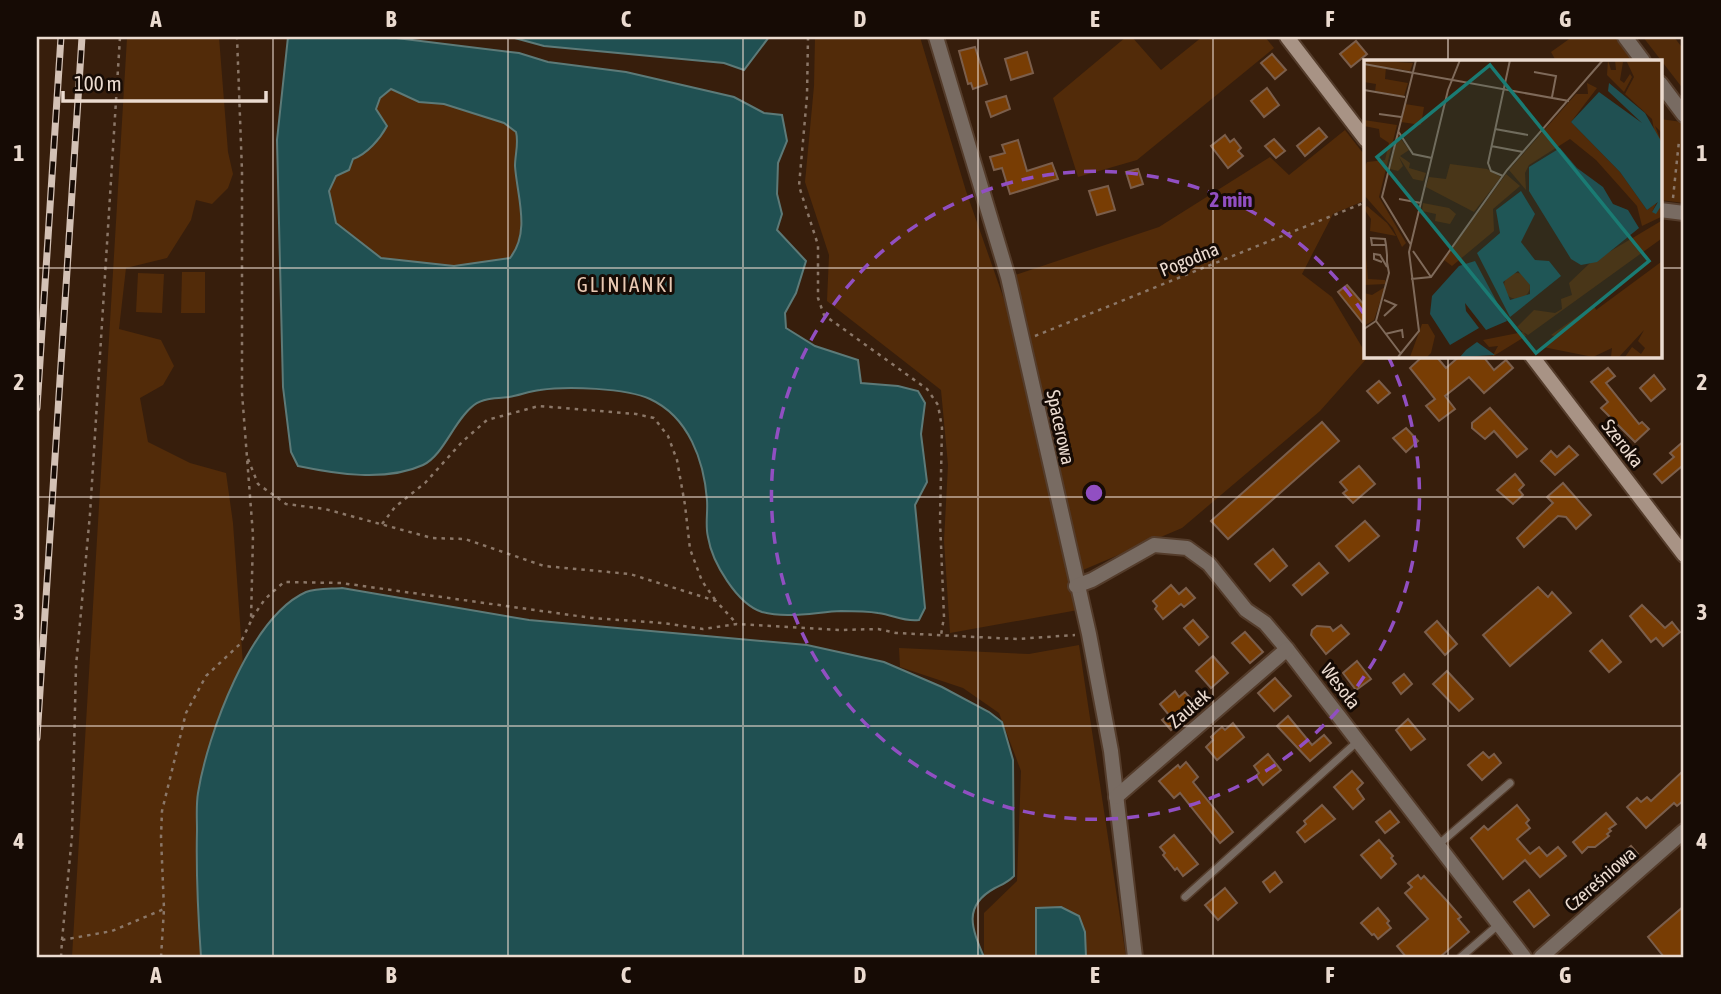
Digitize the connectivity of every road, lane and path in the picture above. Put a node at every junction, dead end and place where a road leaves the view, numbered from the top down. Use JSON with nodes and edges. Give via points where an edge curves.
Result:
{"nodes":[{"id":1,"x":120,"y":37,"type":"edge"},
{"id":2,"x":237,"y":37,"type":"edge"},
{"id":3,"x":808,"y":37,"type":"edge"},
{"id":4,"x":936,"y":37,"type":"edge"},
{"id":5,"x":1287,"y":37,"type":"edge"},
{"id":6,"x":1625,"y":37,"type":"edge"},
{"id":7,"x":1642,"y":60,"type":"edge"},
{"id":8,"x":1662,"y":86,"type":"edge"},
{"id":9,"x":1684,"y":115,"type":"edge"},
{"id":10,"x":1364,"y":136,"type":"edge"},
{"id":11,"x":1679,"y":141,"type":"dead end"},
{"id":12,"x":1364,"y":203,"type":"edge"},
{"id":13,"x":1672,"y":212,"type":"edge"},
{"id":14,"x":1023,"y":341,"type":"junction"},
{"id":15,"x":1533,"y":357,"type":"edge"},
{"id":16,"x":247,"y":456,"type":"junction"},
{"id":17,"x":382,"y":524,"type":"junction"},
{"id":18,"x":1684,"y":555,"type":"edge"},
{"id":19,"x":1076,"y":586,"type":"junction"},
{"id":20,"x":716,"y":601,"type":"junction"},
{"id":21,"x":251,"y":621,"type":"junction"},
{"id":22,"x":737,"y":624,"type":"junction"},
{"id":23,"x":941,"y":635,"type":"junction"},
{"id":24,"x":1088,"y":635,"type":"junction"},
{"id":25,"x":1287,"y":649,"type":"junction"},
{"id":26,"x":1359,"y":741,"type":"junction"},
{"id":27,"x":1510,"y":783,"type":"dead end"},
{"id":28,"x":1116,"y":797,"type":"junction"},
{"id":29,"x":1684,"y":831,"type":"edge"},
{"id":30,"x":1438,"y":845,"type":"junction"},
{"id":31,"x":1185,"y":897,"type":"dead end"},
{"id":32,"x":164,"y":909,"type":"junction"},
{"id":33,"x":1498,"y":925,"type":"junction"},
{"id":34,"x":62,"y":940,"type":"junction"},
{"id":35,"x":61,"y":957,"type":"edge"},
{"id":36,"x":161,"y":957,"type":"edge"},
{"id":37,"x":1135,"y":957,"type":"edge"},
{"id":38,"x":1461,"y":957,"type":"edge"},
{"id":39,"x":1524,"y":957,"type":"edge"},
{"id":40,"x":1542,"y":957,"type":"edge"}],
"edges":[{"from":1,"to":34,"type":"path","via":[[76,666],[72,836]]},
{"from":2,"to":16,"type":"path"},
{"from":3,"to":23,"type":"path","via":[[799,186],[818,245],[818,298],[824,315],[927,389],[938,405],[942,428]]},
{"from":4,"to":14,"type":"street","name":"Spacerowa"},
{"from":5,"to":10,"type":"street"},
{"from":6,"to":7,"type":"street"},
{"from":8,"to":9,"type":"street"},
{"from":11,"to":13,"type":"path"},
{"from":12,"to":14,"type":"path","name":"Pogodna"},
{"from":14,"to":19,"type":"street","name":"Spacerowa"},
{"from":15,"to":18,"type":"street","name":"Szeroka"},
{"from":16,"to":17,"type":"path","via":[[258,484],[286,505],[325,509]]},
{"from":16,"to":21,"type":"path","via":[[253,535]]},
{"from":17,"to":20,"type":"path","via":[[432,538],[465,539],[544,566],[630,574]]},
{"from":17,"to":20,"type":"path","via":[[487,420],[540,406],[654,418],[668,436],[677,460],[690,549],[702,581]]},
{"from":19,"to":24,"type":"street","name":"Spacerowa"},
{"from":19,"to":25,"type":"street","name":"Wesoła","via":[[1154,545],[1188,548],[1209,564],[1246,610],[1265,623]]},
{"from":20,"to":22,"type":"path"},
{"from":21,"to":22,"type":"path","via":[[265,599],[284,582],[341,583],[703,629]]},
{"from":21,"to":32,"type":"path","via":[[240,644],[206,676],[186,713],[162,811]]},
{"from":22,"to":23,"type":"path"},
{"from":23,"to":24,"type":"path","via":[[1017,639]]},
{"from":24,"to":28,"type":"street","name":"Spacerowa"},
{"from":25,"to":26,"type":"street","name":"Wesoła"},
{"from":25,"to":28,"type":"street","name":"Zaułek"},
{"from":26,"to":30,"type":"street","name":"Wesoła"},
{"from":26,"to":31,"type":"lane"},
{"from":27,"to":30,"type":"lane"},
{"from":28,"to":37,"type":"street","name":"Spacerowa"},
{"from":29,"to":40,"type":"street","name":"Czereśniowa"},
{"from":30,"to":33,"type":"street","name":"Wesoła"},
{"from":32,"to":34,"type":"path","via":[[112,932]]},
{"from":32,"to":36,"type":"path"},
{"from":33,"to":38,"type":"lane"},
{"from":33,"to":39,"type":"street","name":"Wesoła"},
{"from":34,"to":35,"type":"path"}]}
